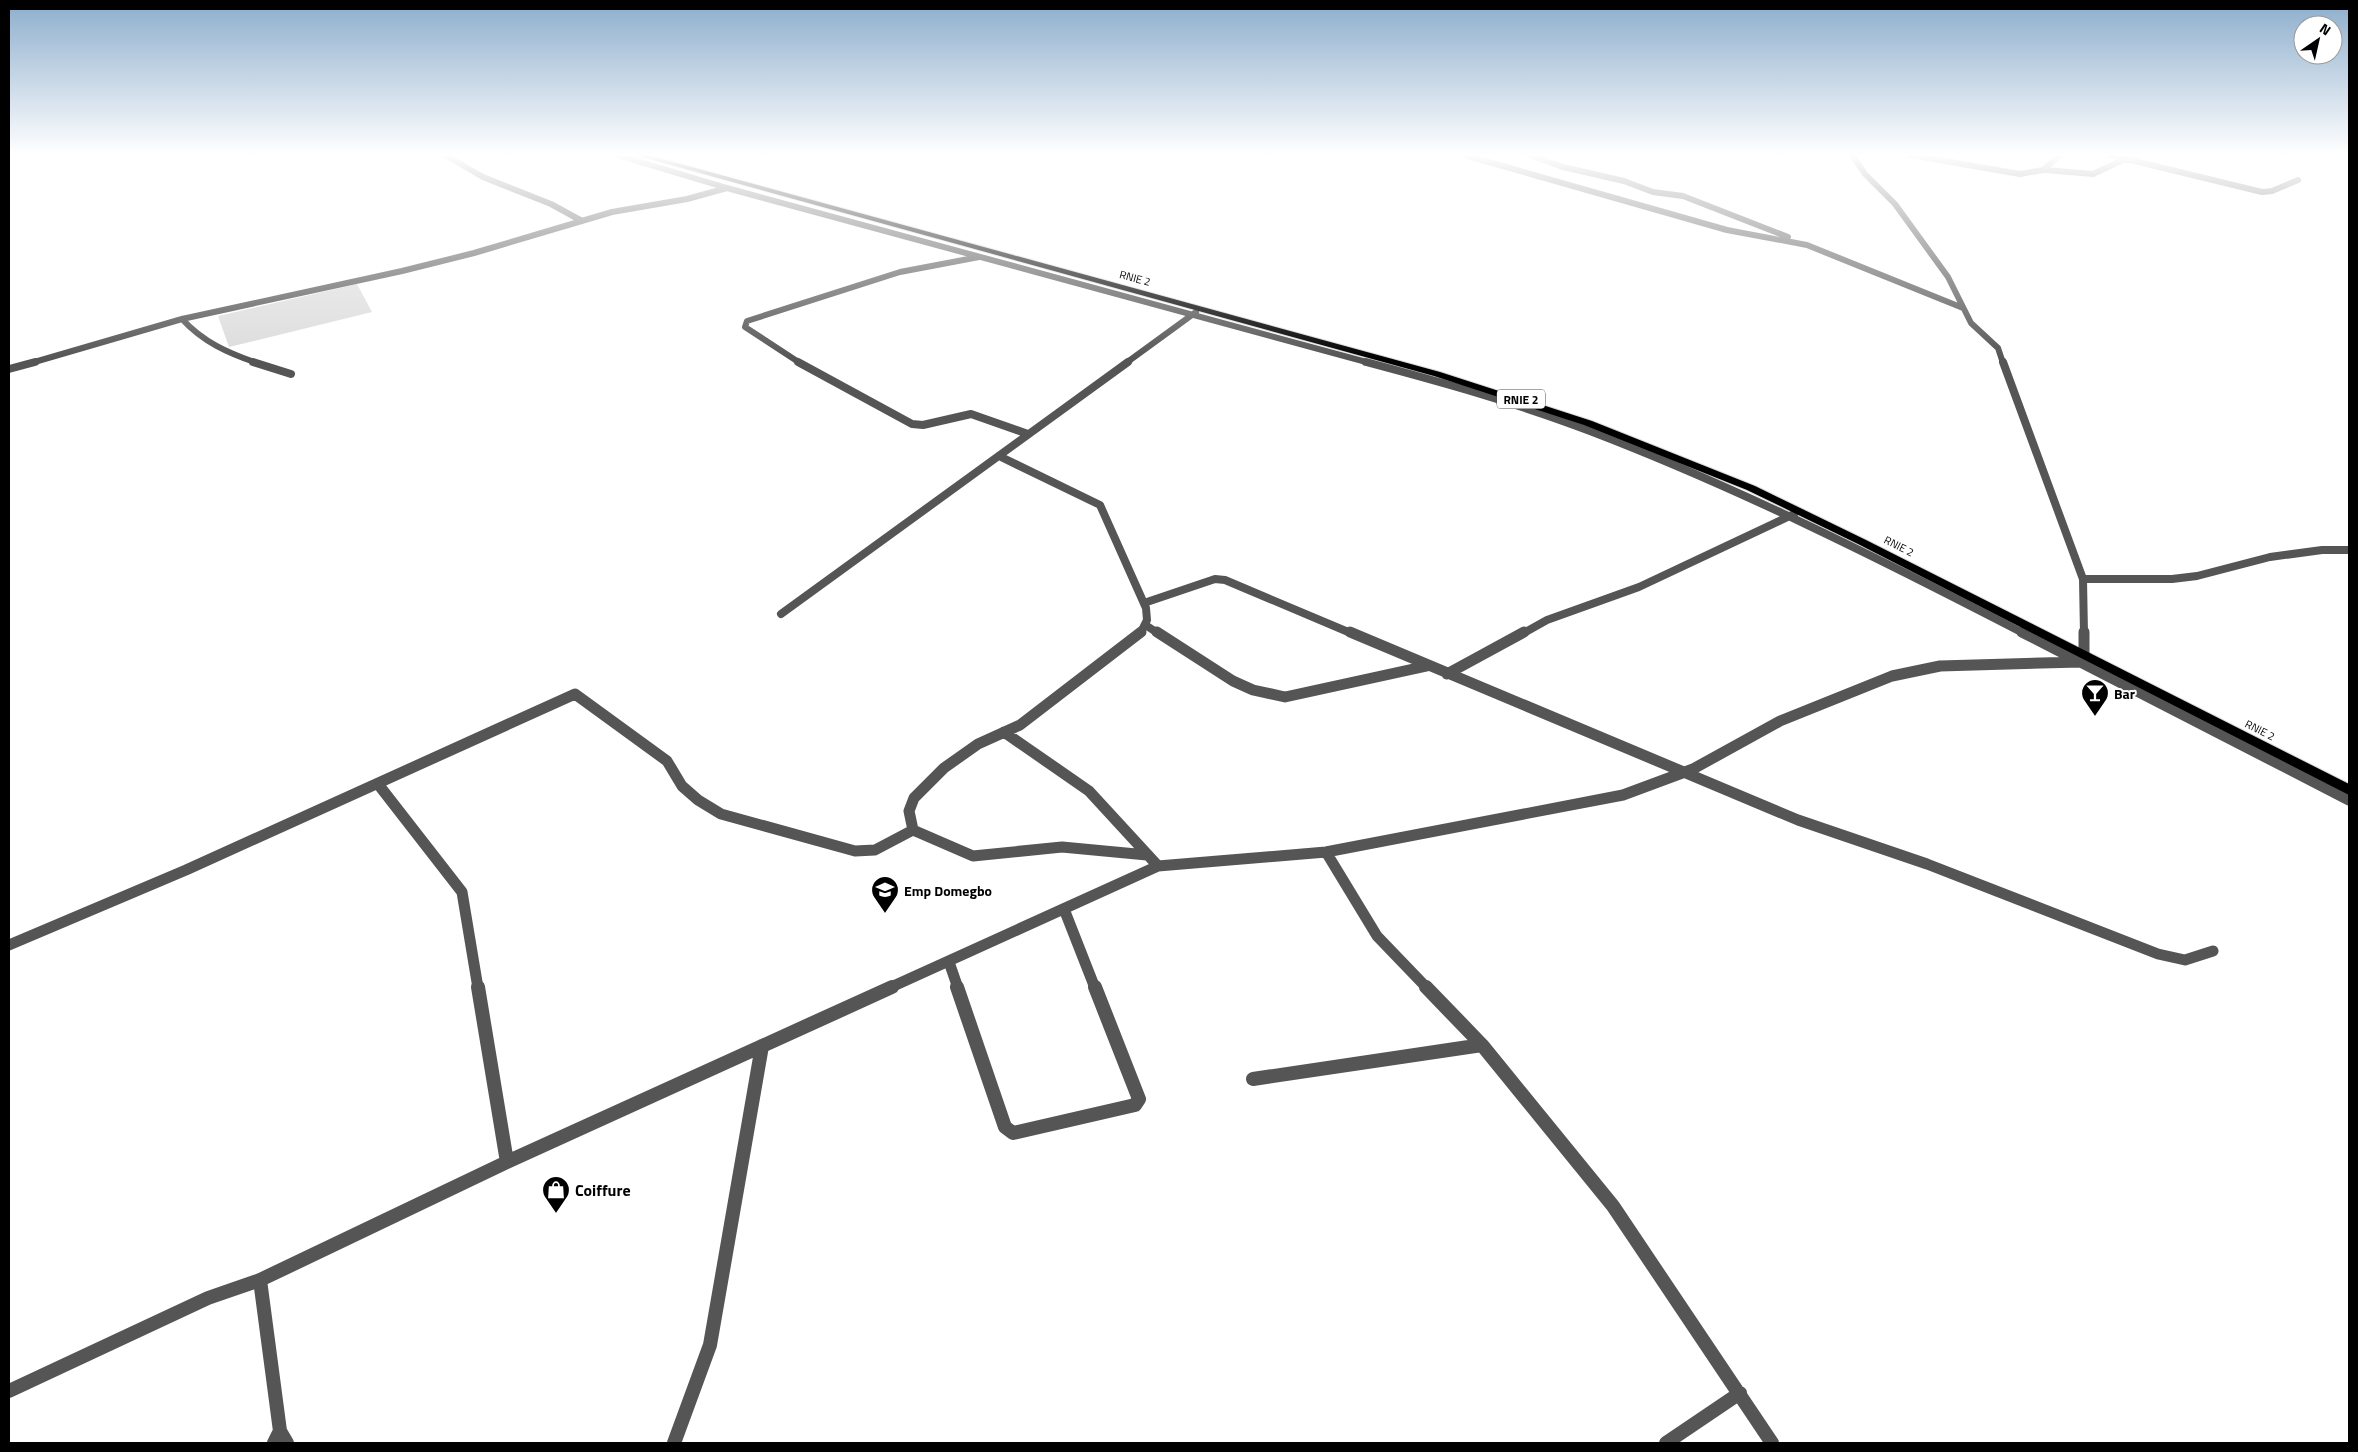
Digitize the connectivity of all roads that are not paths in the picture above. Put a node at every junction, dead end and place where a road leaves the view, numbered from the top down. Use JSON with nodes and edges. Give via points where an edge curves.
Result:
{"nodes":[{"id":1,"x":576,"y":223,"type":"edge"},
{"id":2,"x":854,"y":223,"type":"edge"},
{"id":3,"x":886,"y":223,"type":"edge"},
{"id":4,"x":1702,"y":223,"type":"edge"},
{"id":5,"x":1753,"y":223,"type":"edge"},
{"id":6,"x":1909,"y":223,"type":"edge"},
{"id":7,"x":1807,"y":245,"type":"junction"},
{"id":8,"x":997,"y":253,"type":"junction"},
{"id":9,"x":980,"y":257,"type":"junction"},
{"id":10,"x":1963,"y":308,"type":"junction"},
{"id":11,"x":1197,"y":311,"type":"junction"},
{"id":12,"x":182,"y":319,"type":"junction"},
{"id":13,"x":9,"y":368,"type":"edge"},
{"id":14,"x":290,"y":374,"type":"dead end"},
{"id":15,"x":1028,"y":434,"type":"junction"},
{"id":16,"x":998,"y":456,"type":"junction"},
{"id":17,"x":1794,"y":514,"type":"junction"},
{"id":18,"x":2349,"y":550,"type":"edge"},
{"id":19,"x":2083,"y":579,"type":"junction"},
{"id":20,"x":1144,"y":602,"type":"junction"},
{"id":21,"x":781,"y":614,"type":"dead end"},
{"id":22,"x":1147,"y":626,"type":"junction"},
{"id":23,"x":2082,"y":658,"type":"junction"},
{"id":24,"x":1427,"y":666,"type":"junction"},
{"id":25,"x":1447,"y":674,"type":"junction"},
{"id":26,"x":1004,"y":732,"type":"junction"},
{"id":27,"x":1683,"y":772,"type":"junction"},
{"id":28,"x":378,"y":784,"type":"junction"},
{"id":29,"x":2349,"y":790,"type":"edge"},
{"id":30,"x":2349,"y":800,"type":"edge"},
{"id":31,"x":913,"y":830,"type":"junction"},
{"id":32,"x":1326,"y":852,"type":"junction"},
{"id":33,"x":1147,"y":855,"type":"junction"},
{"id":34,"x":1158,"y":866,"type":"junction"},
{"id":35,"x":1064,"y":909,"type":"junction"},
{"id":36,"x":9,"y":945,"type":"edge"},
{"id":37,"x":2213,"y":951,"type":"dead end"},
{"id":38,"x":949,"y":962,"type":"junction"},
{"id":39,"x":1482,"y":1044,"type":"junction"},
{"id":40,"x":762,"y":1046,"type":"junction"},
{"id":41,"x":1253,"y":1079,"type":"dead end"},
{"id":42,"x":506,"y":1162,"type":"junction"},
{"id":43,"x":260,"y":1280,"type":"junction"},
{"id":44,"x":9,"y":1391,"type":"edge"},
{"id":45,"x":1740,"y":1393,"type":"junction"},
{"id":46,"x":280,"y":1439,"type":"edge"},
{"id":47,"x":674,"y":1443,"type":"edge"},
{"id":48,"x":1666,"y":1443,"type":"edge"},
{"id":49,"x":1772,"y":1443,"type":"edge"}],
"edges":[{"from":1,"to":12,"type":"street","via":[[402,271]]},
{"from":2,"to":9,"type":"street"},
{"from":3,"to":8,"type":"highway","name":"RNIE 2","number":"RNIE 2"},
{"from":4,"to":7,"type":"street"},
{"from":5,"to":7,"type":"street"},
{"from":6,"to":10,"type":"street","via":[[1948,277]]},
{"from":7,"to":10,"type":"street"},
{"from":8,"to":9,"type":"street"},
{"from":8,"to":11,"type":"highway","name":"RNIE 2","number":"RNIE 2"},
{"from":9,"to":11,"type":"street"},
{"from":9,"to":15,"type":"street","via":[[900,272],[753,318],[745,327],[795,360],[912,424],[923,425],[971,414]]},
{"from":10,"to":19,"type":"street","via":[[1971,323],[1998,348]]},
{"from":11,"to":15,"type":"street"},
{"from":11,"to":17,"type":"highway","name":"RNIE 2","number":"RNIE 2","via":[[1484,388],[1555,411],[1751,488]]},
{"from":12,"to":13,"type":"street"},
{"from":12,"to":14,"type":"street","via":[[191,331],[222,349]]},
{"from":15,"to":16,"type":"street"},
{"from":16,"to":20,"type":"street","via":[[1100,505]]},
{"from":16,"to":21,"type":"street"},
{"from":17,"to":23,"type":"highway","name":"RNIE 2","number":"RNIE 2"},
{"from":17,"to":25,"type":"street","via":[[1639,587],[1547,620]]},
{"from":18,"to":19,"type":"street","via":[[2270,556],[2197,576],[2172,579]]},
{"from":19,"to":23,"type":"street"},
{"from":20,"to":22,"type":"street","via":[[1149,617]]},
{"from":20,"to":24,"type":"street","via":[[1215,579],[1224,580]]},
{"from":22,"to":24,"type":"street","via":[[1233,681],[1253,690],[1284,697]]},
{"from":22,"to":26,"type":"street","via":[[1033,716]]},
{"from":23,"to":27,"type":"street","via":[[1940,666],[1892,676],[1780,721]]},
{"from":23,"to":29,"type":"highway","name":"RNIE 2","number":"RNIE 2"},
{"from":23,"to":30,"type":"street"},
{"from":24,"to":25,"type":"street"},
{"from":25,"to":27,"type":"street"},
{"from":26,"to":31,"type":"street","via":[[978,744],[944,768],[914,798],[908,812]]},
{"from":26,"to":33,"type":"street","via":[[1090,791]]},
{"from":27,"to":32,"type":"street","via":[[1623,795]]},
{"from":27,"to":37,"type":"street","via":[[1798,820],[1927,864],[2158,954],[2185,960]]},
{"from":28,"to":31,"type":"street","via":[[575,694],[666,761],[682,786],[721,814],[854,851],[876,850]]},
{"from":28,"to":36,"type":"street"},
{"from":28,"to":42,"type":"street","via":[[462,892]]},
{"from":31,"to":33,"type":"street","via":[[973,856],[1062,847]]},
{"from":32,"to":34,"type":"street"},
{"from":32,"to":39,"type":"street","via":[[1377,936]]},
{"from":33,"to":34,"type":"street"},
{"from":34,"to":35,"type":"street"},
{"from":35,"to":38,"type":"street"},
{"from":35,"to":38,"type":"street","via":[[1140,1099],[1135,1105],[1013,1133],[1008,1130]]},
{"from":38,"to":40,"type":"street"},
{"from":39,"to":41,"type":"street"},
{"from":39,"to":45,"type":"street","via":[[1613,1206]]},
{"from":40,"to":42,"type":"street"},
{"from":40,"to":47,"type":"street","via":[[710,1345]]},
{"from":42,"to":43,"type":"street"},
{"from":43,"to":44,"type":"street","via":[[208,1298]]},
{"from":43,"to":46,"type":"street"},
{"from":45,"to":48,"type":"street"},
{"from":45,"to":49,"type":"street"}]}
